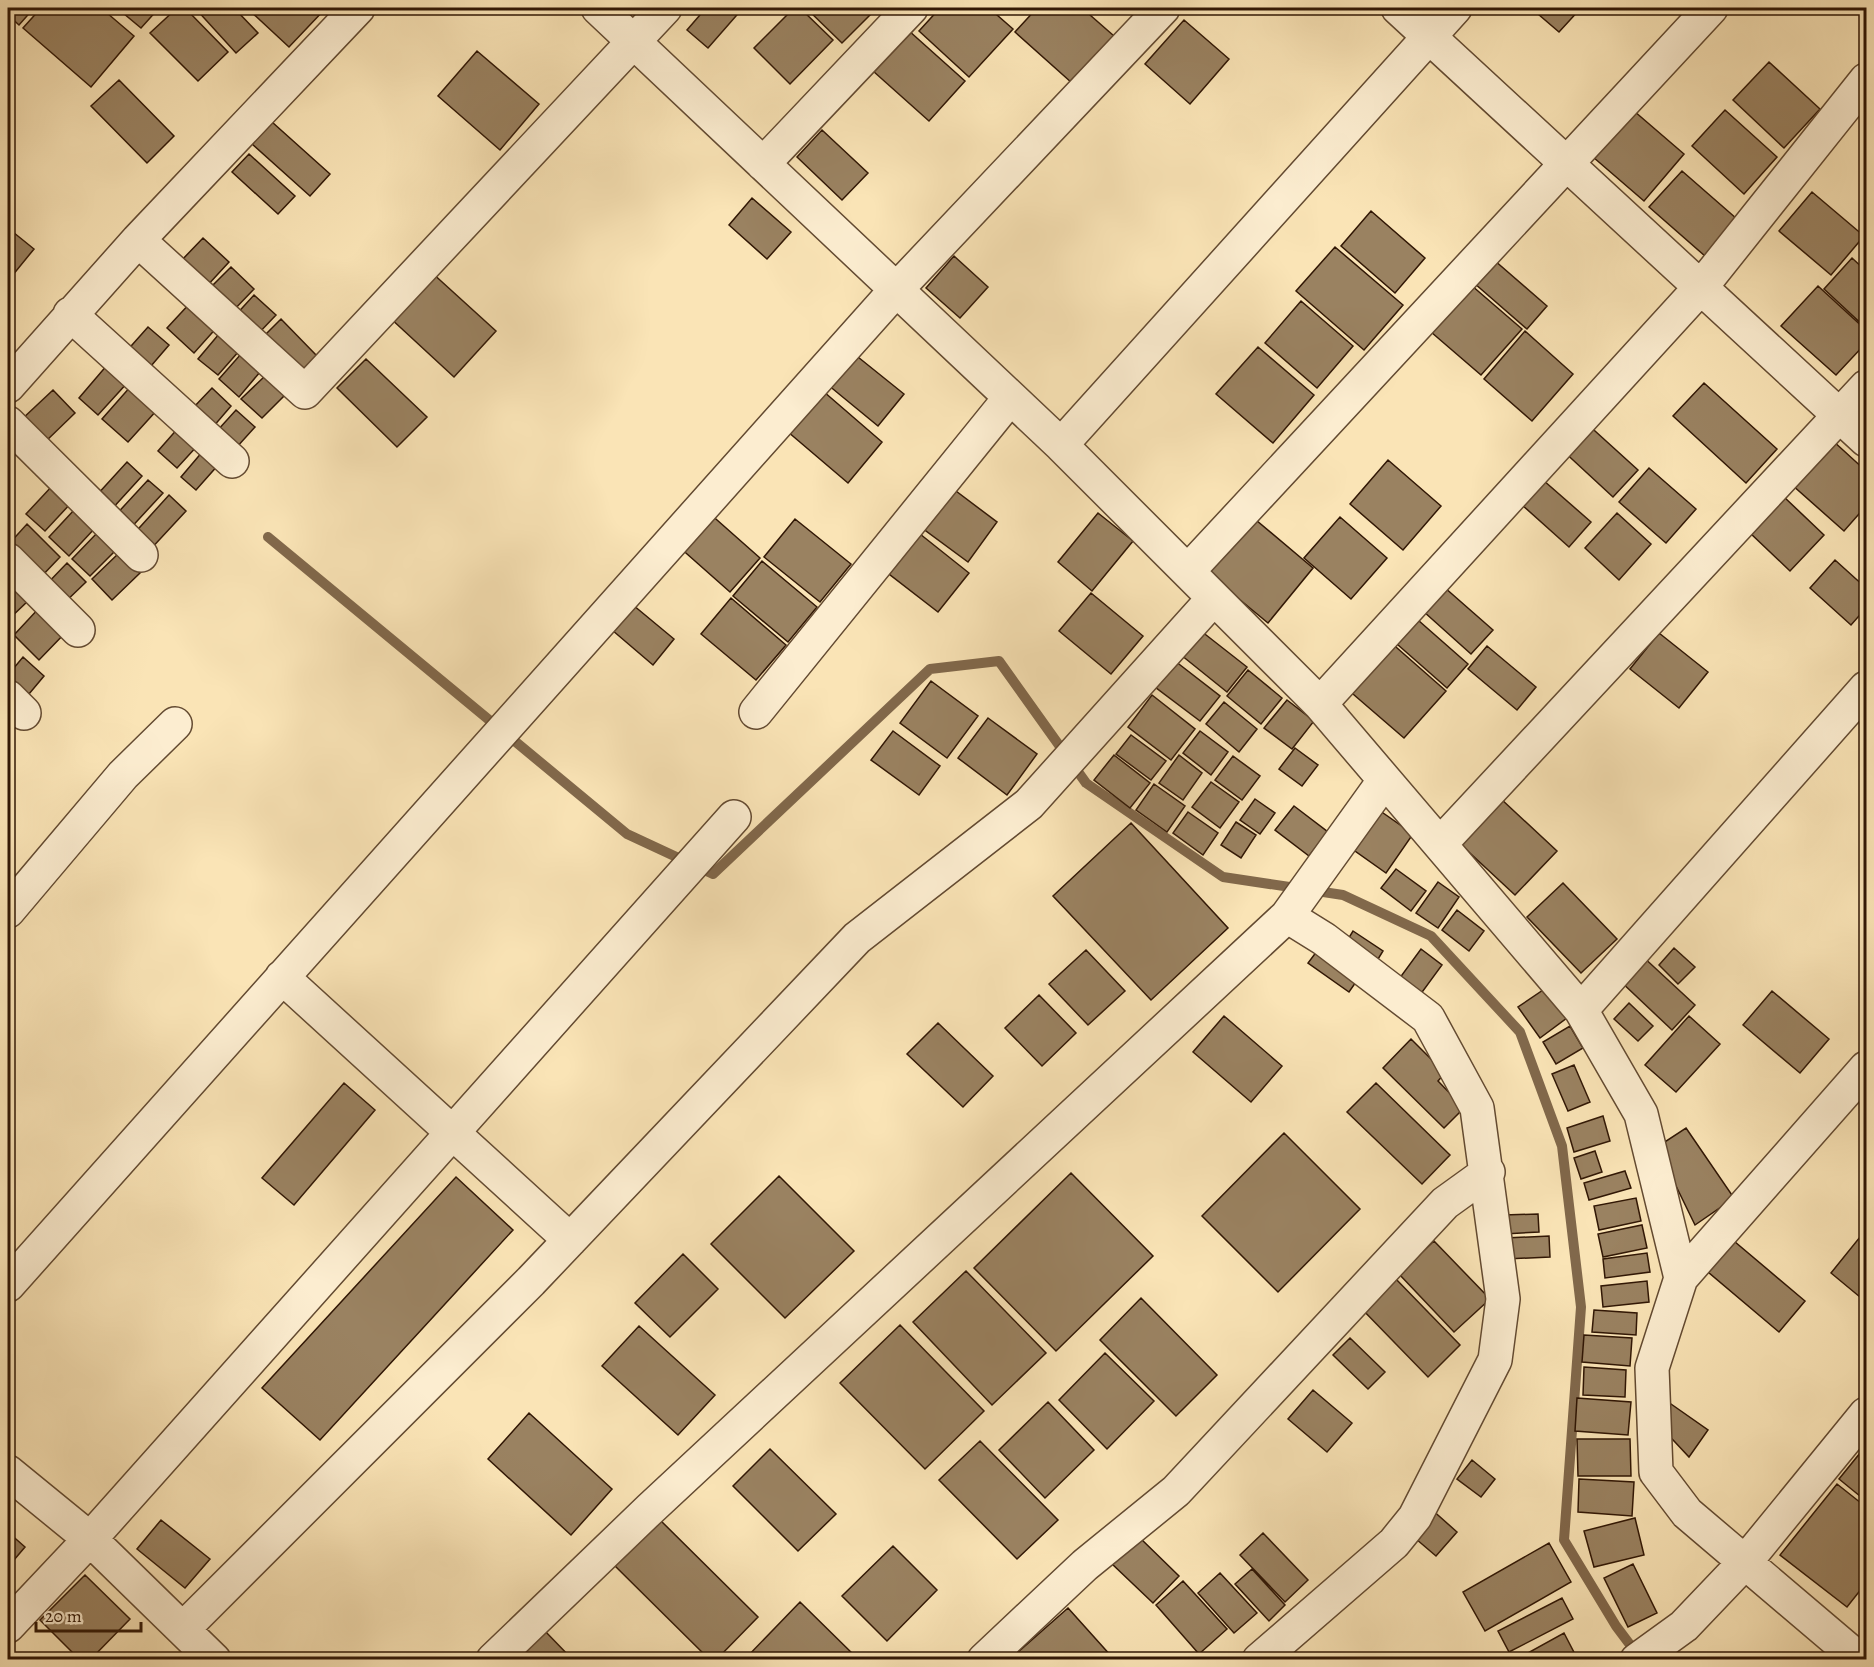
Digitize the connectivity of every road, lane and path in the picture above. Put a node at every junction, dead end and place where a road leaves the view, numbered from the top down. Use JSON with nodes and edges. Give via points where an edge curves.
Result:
{"nodes":[{"id":1,"x":598,"y":8,"type":"edge"},
{"id":2,"x":664,"y":8,"type":"edge"},
{"id":3,"x":911,"y":8,"type":"edge"},
{"id":4,"x":1163,"y":8,"type":"edge"},
{"id":5,"x":1398,"y":8,"type":"edge"},
{"id":6,"x":1455,"y":8,"type":"edge"},
{"id":7,"x":1711,"y":8,"type":"edge"},
{"id":8,"x":352,"y":9,"type":"edge"},
{"id":9,"x":1429,"y":36,"type":"junction"},
{"id":10,"x":633,"y":41,"type":"junction"},
{"id":11,"x":1866,"y":80,"type":"edge"},
{"id":12,"x":1567,"y":163,"type":"junction"},
{"id":13,"x":763,"y":164,"type":"junction"},
{"id":14,"x":138,"y":240,"type":"junction"},
{"id":15,"x":1701,"y":287,"type":"junction"},
{"id":16,"x":895,"y":291,"type":"junction"},
{"id":17,"x":70,"y":314,"type":"junction"},
{"id":18,"x":8,"y":386,"type":"edge"},
{"id":19,"x":1866,"y":387,"type":"edge"},
{"id":20,"x":1010,"y":398,"type":"junction"},
{"id":21,"x":1840,"y":416,"type":"junction"},
{"id":22,"x":8,"y":423,"type":"edge"},
{"id":23,"x":1866,"y":440,"type":"edge"},
{"id":24,"x":1061,"y":445,"type":"junction"},
{"id":25,"x":231,"y":461,"type":"dead end"},
{"id":26,"x":141,"y":555,"type":"dead end"},
{"id":27,"x":8,"y":560,"type":"edge"},
{"id":28,"x":1188,"y":572,"type":"junction"},
{"id":29,"x":1214,"y":598,"type":"junction"},
{"id":30,"x":78,"y":630,"type":"dead end"},
{"id":31,"x":1866,"y":688,"type":"edge"},
{"id":32,"x":1320,"y":704,"type":"junction"},
{"id":33,"x":756,"y":712,"type":"dead end"},
{"id":34,"x":175,"y":724,"type":"dead end"},
{"id":35,"x":1384,"y":781,"type":"junction"},
{"id":36,"x":734,"y":817,"type":"dead end"},
{"id":37,"x":1440,"y":844,"type":"junction"},
{"id":38,"x":8,"y":911,"type":"edge"},
{"id":39,"x":1289,"y":913,"type":"junction"},
{"id":40,"x":282,"y":977,"type":"junction"},
{"id":41,"x":1581,"y":1010,"type":"junction"},
{"id":42,"x":1866,"y":1068,"type":"edge"},
{"id":43,"x":453,"y":1132,"type":"junction"},
{"id":44,"x":1488,"y":1172,"type":"junction"},
{"id":45,"x":570,"y":1240,"type":"junction"},
{"id":46,"x":1681,"y":1278,"type":"junction"},
{"id":47,"x":8,"y":1285,"type":"edge"},
{"id":48,"x":1866,"y":1414,"type":"edge"},
{"id":49,"x":8,"y":1472,"type":"edge"},
{"id":50,"x":90,"y":1539,"type":"junction"},
{"id":51,"x":1746,"y":1561,"type":"junction"},
{"id":52,"x":8,"y":1626,"type":"edge"},
{"id":53,"x":183,"y":1629,"type":"junction"},
{"id":54,"x":1648,"y":1651,"type":"edge"},
{"id":55,"x":214,"y":1659,"type":"edge"},
{"id":56,"x":493,"y":1659,"type":"edge"},
{"id":57,"x":984,"y":1659,"type":"edge"},
{"id":58,"x":1259,"y":1659,"type":"edge"},
{"id":59,"x":1860,"y":1659,"type":"edge"}],
"edges":[{"from":1,"to":10,"type":"street"},
{"from":2,"to":10,"type":"street"},
{"from":3,"to":13,"type":"street"},
{"from":4,"to":16,"type":"street"},
{"from":5,"to":9,"type":"street"},
{"from":6,"to":9,"type":"street"},
{"from":7,"to":12,"type":"street"},
{"from":8,"to":14,"type":"street"},
{"from":9,"to":12,"type":"street"},
{"from":9,"to":24,"type":"street"},
{"from":10,"to":13,"type":"street"},
{"from":10,"to":14,"type":"street","via":[[305,392]]},
{"from":11,"to":15,"type":"street"},
{"from":12,"to":15,"type":"street"},
{"from":12,"to":28,"type":"street"},
{"from":13,"to":16,"type":"street"},
{"from":14,"to":17,"type":"street"},
{"from":15,"to":21,"type":"street"},
{"from":15,"to":32,"type":"street"},
{"from":16,"to":20,"type":"street"},
{"from":16,"to":40,"type":"street"},
{"from":17,"to":18,"type":"street"},
{"from":17,"to":25,"type":"street"},
{"from":19,"to":21,"type":"street"},
{"from":20,"to":24,"type":"street"},
{"from":20,"to":33,"type":"street"},
{"from":21,"to":23,"type":"street"},
{"from":21,"to":37,"type":"street"},
{"from":22,"to":26,"type":"street"},
{"from":24,"to":28,"type":"street"},
{"from":27,"to":30,"type":"street"},
{"from":28,"to":29,"type":"street"},
{"from":29,"to":32,"type":"street"},
{"from":29,"to":45,"type":"street","via":[[1029,804],[857,938]]},
{"from":31,"to":41,"type":"street"},
{"from":32,"to":35,"type":"street"},
{"from":34,"to":38,"type":"street","via":[[123,775]]},
{"from":35,"to":37,"type":"street"},
{"from":35,"to":39,"type":"street"},
{"from":36,"to":43,"type":"street"},
{"from":37,"to":41,"type":"street"},
{"from":39,"to":44,"type":"street","via":[[1428,1018],[1477,1108]]},
{"from":39,"to":56,"type":"street"},
{"from":40,"to":43,"type":"street"},
{"from":40,"to":47,"type":"street"},
{"from":41,"to":46,"type":"street","via":[[1641,1114]]},
{"from":42,"to":46,"type":"street"},
{"from":43,"to":45,"type":"street"},
{"from":43,"to":50,"type":"street"},
{"from":44,"to":57,"type":"street","via":[[1445,1203],[1176,1491],[1085,1565]]},
{"from":44,"to":58,"type":"street","via":[[1503,1299],[1495,1360],[1415,1517],[1394,1544]]},
{"from":45,"to":53,"type":"street"},
{"from":46,"to":51,"type":"street","via":[[1652,1368],[1656,1472],[1687,1514]]},
{"from":48,"to":51,"type":"street"},
{"from":49,"to":50,"type":"street"},
{"from":50,"to":52,"type":"street"},
{"from":50,"to":53,"type":"street"},
{"from":51,"to":54,"type":"street","via":[[1683,1626]]},
{"from":51,"to":59,"type":"street"},
{"from":53,"to":55,"type":"street"}]}
